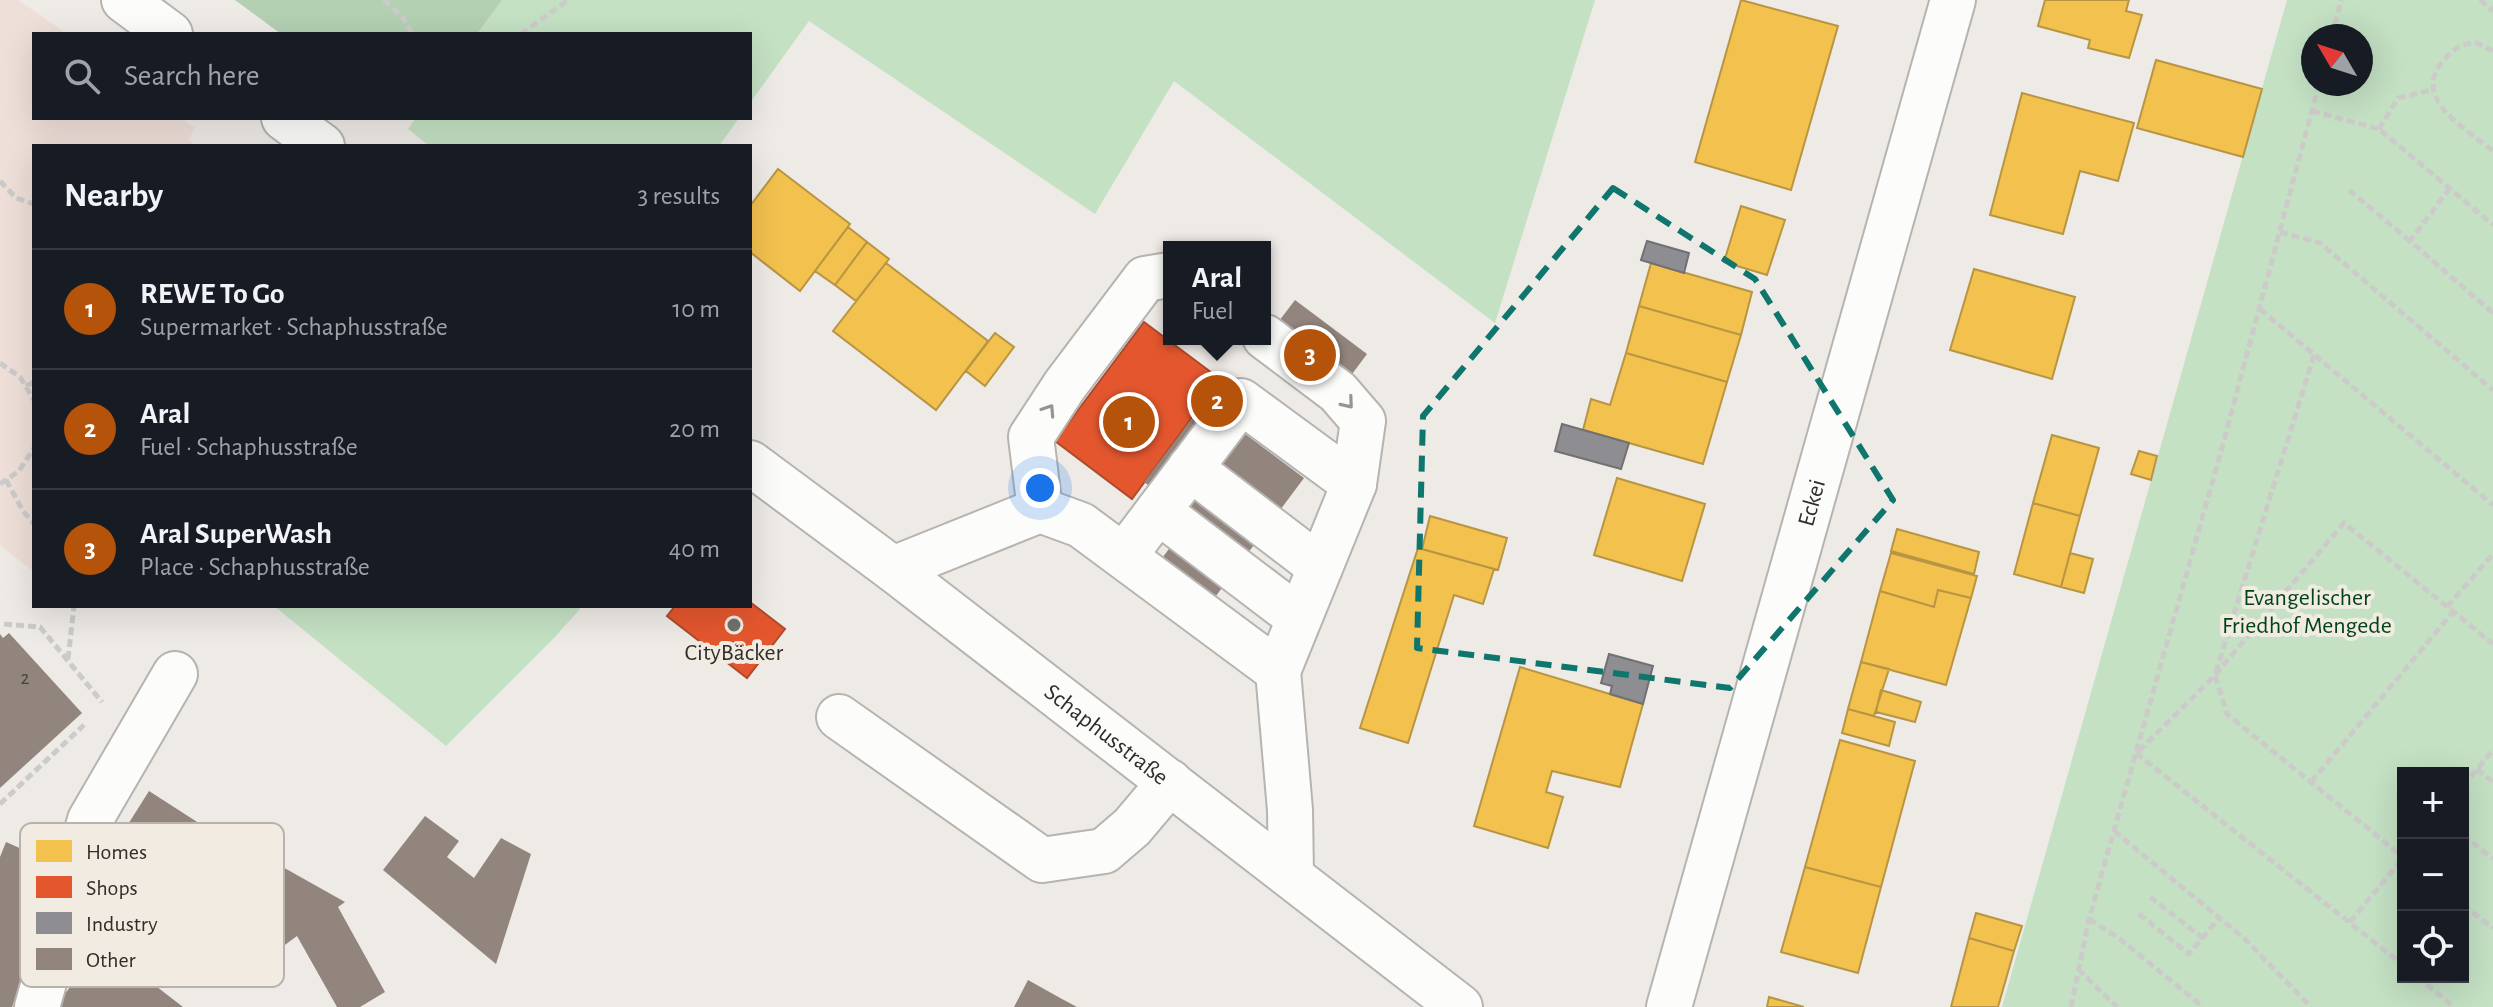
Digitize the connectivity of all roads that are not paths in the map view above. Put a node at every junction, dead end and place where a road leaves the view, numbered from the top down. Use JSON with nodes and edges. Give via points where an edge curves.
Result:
{"nodes":[{"id":1,"x":124,"y":0,"type":"edge"},
{"id":2,"x":1953,"y":0,"type":"edge"},
{"id":3,"x":167,"y":32,"type":"edge"},
{"id":4,"x":287,"y":120,"type":"edge"},
{"id":5,"x":319,"y":144,"type":"edge"},
{"id":6,"x":1163,"y":276,"type":"edge"},
{"id":7,"x":1271,"y":342,"type":"edge"},
{"id":8,"x":752,"y":464,"type":"edge"},
{"id":9,"x":1190,"y":468,"type":"junction"},
{"id":10,"x":1354,"y":484,"type":"junction"},
{"id":11,"x":1040,"y":510,"type":"junction"},
{"id":12,"x":1158,"y":511,"type":"junction"},
{"id":13,"x":1124,"y":556,"type":"junction"},
{"id":14,"x":1320,"y":567,"type":"junction"},
{"id":15,"x":893,"y":569,"type":"junction"},
{"id":16,"x":1299,"y":618,"type":"junction"},
{"id":17,"x":1278,"y":671,"type":"junction"},
{"id":18,"x":175,"y":674,"type":"dead end"},
{"id":19,"x":839,"y":717,"type":"dead end"},
{"id":20,"x":1170,"y":782,"type":"junction"},
{"id":21,"x":89,"y":823,"type":"edge"},
{"id":22,"x":1291,"y":875,"type":"junction"},
{"id":23,"x":43,"y":987,"type":"edge"},
{"id":24,"x":37,"y":1007,"type":"edge"},
{"id":25,"x":1460,"y":1007,"type":"edge"},
{"id":26,"x":1669,"y":1007,"type":"edge"}],
"edges":[{"from":1,"to":3,"type":"street"},
{"from":2,"to":26,"type":"street","name":"Eckei"},
{"from":4,"to":5,"type":"street"},
{"from":11,"to":6,"type":"street","one_way":true,"via":[[1031,437],[1145,279]]},
{"from":7,"to":10,"type":"street","one_way":true,"via":[[1338,392],[1363,421]]},
{"from":8,"to":15,"type":"street","name":"Schaphusstraße"},
{"from":9,"to":10,"type":"street","via":[[1241,401]]},
{"from":9,"to":12,"type":"street"},
{"from":9,"to":14,"type":"street"},
{"from":10,"to":14,"type":"street"},
{"from":11,"to":13,"type":"street","via":[[1081,525]]},
{"from":11,"to":15,"type":"street"},
{"from":12,"to":13,"type":"street"},
{"from":12,"to":16,"type":"street"},
{"from":13,"to":17,"type":"street"},
{"from":14,"to":16,"type":"street"},
{"from":15,"to":20,"type":"street","name":"Schaphusstraße"},
{"from":16,"to":17,"type":"street"},
{"from":17,"to":22,"type":"street"},
{"from":18,"to":21,"type":"street"},
{"from":19,"to":20,"type":"street","via":[[1042,860],[1104,851]]},
{"from":20,"to":22,"type":"street","name":"Schaphusstraße"},
{"from":22,"to":25,"type":"street","name":"Schaphusstraße"},
{"from":23,"to":24,"type":"street"}]}
